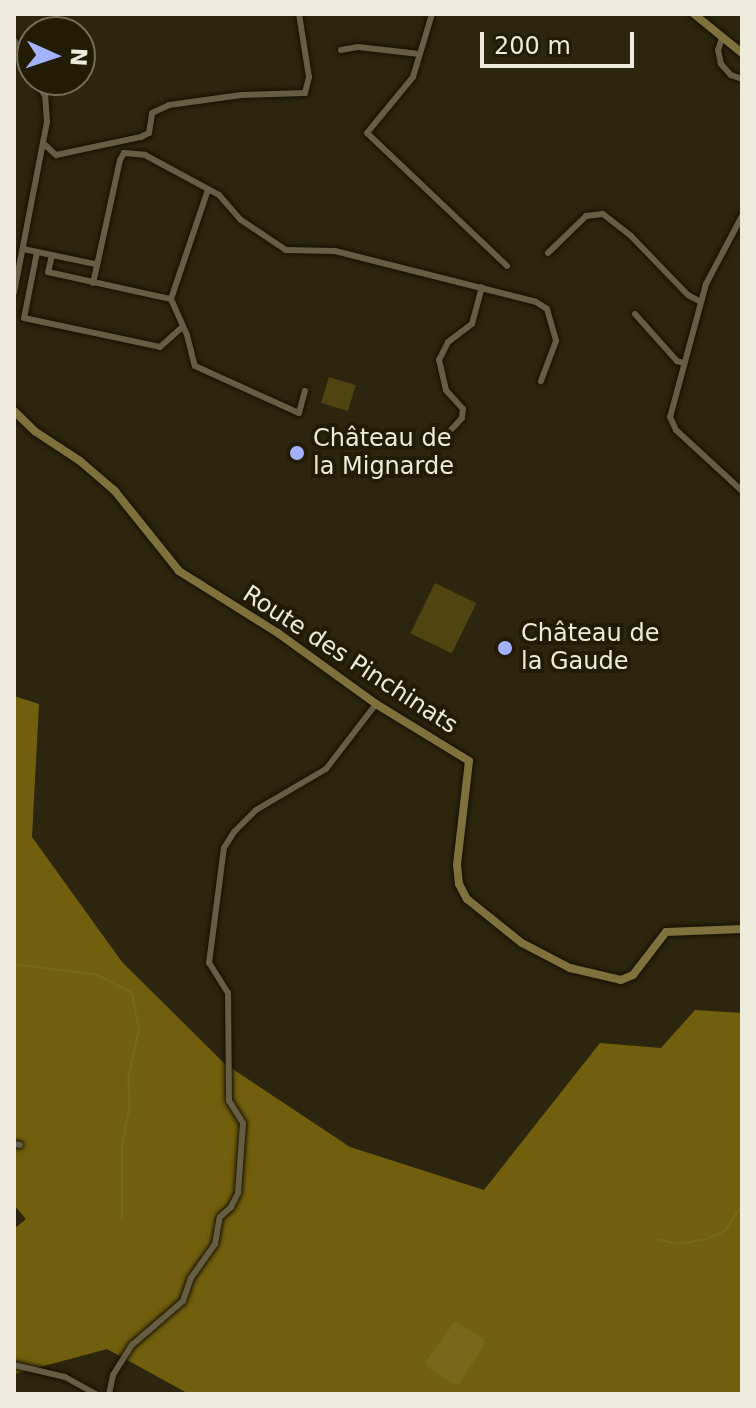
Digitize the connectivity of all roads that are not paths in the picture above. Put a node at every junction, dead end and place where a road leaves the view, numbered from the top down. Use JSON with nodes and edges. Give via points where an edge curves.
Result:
{"nodes":[{"id":1,"x":299,"y":14,"type":"edge"},
{"id":2,"x":432,"y":14,"type":"edge"},
{"id":3,"x":694,"y":14,"type":"edge"},
{"id":4,"x":722,"y":38,"type":"junction"},
{"id":5,"x":341,"y":50,"type":"dead end"},
{"id":6,"x":742,"y":53,"type":"edge"},
{"id":7,"x":420,"y":54,"type":"junction"},
{"id":8,"x":742,"y":79,"type":"edge"},
{"id":9,"x":42,"y":96,"type":"edge"},
{"id":10,"x":43,"y":143,"type":"junction"},
{"id":11,"x":208,"y":190,"type":"junction"},
{"id":12,"x":742,"y":216,"type":"edge"},
{"id":13,"x":23,"y":249,"type":"junction"},
{"id":14,"x":37,"y":252,"type":"junction"},
{"id":15,"x":548,"y":253,"type":"dead end"},
{"id":16,"x":52,"y":255,"type":"junction"},
{"id":17,"x":98,"y":261,"type":"junction"},
{"id":18,"x":507,"y":266,"type":"dead end"},
{"id":19,"x":93,"y":283,"type":"junction"},
{"id":20,"x":482,"y":287,"type":"junction"},
{"id":21,"x":14,"y":293,"type":"edge"},
{"id":22,"x":171,"y":299,"type":"junction"},
{"id":23,"x":701,"y":302,"type":"junction"},
{"id":24,"x":635,"y":314,"type":"dead end"},
{"id":25,"x":182,"y":327,"type":"junction"},
{"id":26,"x":683,"y":363,"type":"junction"},
{"id":27,"x":541,"y":381,"type":"dead end"},
{"id":28,"x":305,"y":391,"type":"dead end"},
{"id":29,"x":14,"y":411,"type":"edge"},
{"id":30,"x":449,"y":432,"type":"dead end"},
{"id":31,"x":742,"y":491,"type":"edge"},
{"id":32,"x":376,"y":704,"type":"junction"},
{"id":33,"x":742,"y":929,"type":"edge"},
{"id":34,"x":14,"y":1365,"type":"edge"},
{"id":35,"x":96,"y":1394,"type":"edge"},
{"id":36,"x":109,"y":1394,"type":"edge"}],
"edges":[{"from":1,"to":10,"type":"street","via":[[309,77],[300,95],[169,105],[152,113],[149,133],[141,137],[56,155]]},
{"from":2,"to":7,"type":"street"},
{"from":3,"to":4,"type":"street"},
{"from":4,"to":6,"type":"street"},
{"from":4,"to":8,"type":"street","via":[[721,64]]},
{"from":5,"to":7,"type":"street"},
{"from":7,"to":18,"type":"street","via":[[405,90],[367,133]]},
{"from":9,"to":10,"type":"street","via":[[48,111]]},
{"from":10,"to":13,"type":"street"},
{"from":11,"to":17,"type":"street","via":[[145,155],[124,153]]},
{"from":11,"to":20,"type":"street","via":[[286,250],[335,251]]},
{"from":11,"to":22,"type":"street"},
{"from":12,"to":23,"type":"street","via":[[716,260]]},
{"from":13,"to":14,"type":"street"},
{"from":13,"to":21,"type":"street"},
{"from":14,"to":16,"type":"street"},
{"from":14,"to":25,"type":"street","via":[[24,318],[160,347]]},
{"from":15,"to":23,"type":"street","via":[[586,216],[603,214]]},
{"from":16,"to":17,"type":"street"},
{"from":16,"to":19,"type":"street","via":[[48,272]]},
{"from":17,"to":19,"type":"street"},
{"from":19,"to":22,"type":"street"},
{"from":20,"to":27,"type":"street","via":[[547,309],[556,341]]},
{"from":20,"to":30,"type":"street","via":[[472,324],[448,342],[439,360],[446,390],[463,409]]},
{"from":22,"to":25,"type":"street"},
{"from":23,"to":26,"type":"street"},
{"from":24,"to":26,"type":"street"},
{"from":25,"to":28,"type":"street","via":[[191,361],[203,371],[299,413]]},
{"from":26,"to":31,"type":"street","via":[[670,412],[673,426]]},
{"from":29,"to":32,"type":"street","name":"Route des Pinchinats","via":[[115,491],[179,571],[278,633]]},
{"from":32,"to":33,"type":"street","name":"Route des Pinchinats","via":[[469,761],[459,884],[467,899],[522,943],[570,968],[621,980],[633,975],[666,932]]},
{"from":32,"to":36,"type":"street","via":[[326,769],[256,810],[224,848],[209,963],[228,993],[229,1101],[243,1131],[238,1193],[220,1217],[215,1244],[191,1278],[183,1301],[132,1345],[113,1375]]},
{"from":34,"to":35,"type":"street","via":[[65,1377]]}]}
